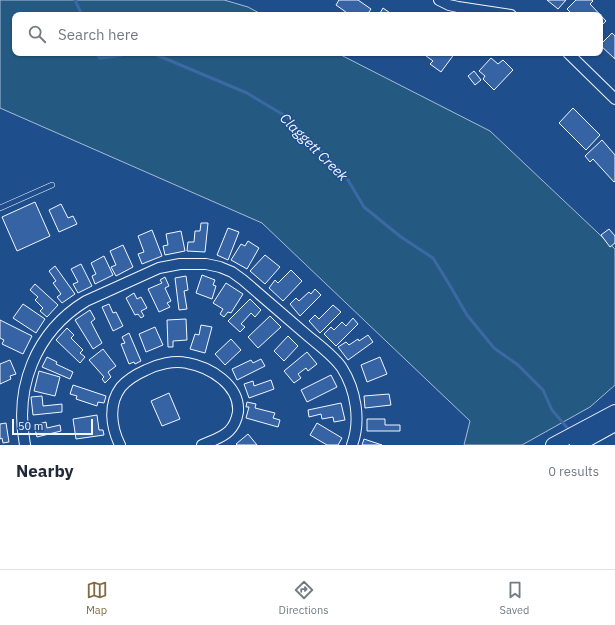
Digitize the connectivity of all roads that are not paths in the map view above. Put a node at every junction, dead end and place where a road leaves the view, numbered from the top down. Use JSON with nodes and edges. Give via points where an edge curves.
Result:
{"nodes":[{"id":1,"x":439,"y":0,"type":"edge"},
{"id":2,"x":491,"y":12,"type":"edge"},
{"id":3,"x":571,"y":56,"type":"edge"},
{"id":4,"x":615,"y":99,"type":"edge"},
{"id":5,"x":52,"y":185,"type":"dead end"},
{"id":6,"x":0,"y":208,"type":"edge"},
{"id":7,"x":615,"y":416,"type":"edge"},
{"id":8,"x":554,"y":444,"type":"edge"},
{"id":9,"x":25,"y":445,"type":"edge"},
{"id":10,"x":120,"y":445,"type":"edge"},
{"id":11,"x":202,"y":445,"type":"edge"},
{"id":12,"x":352,"y":445,"type":"edge"},
{"id":13,"x":577,"y":445,"type":"edge"}],
"edges":[{"from":1,"to":2,"type":"street","via":[[458,7]]},
{"from":3,"to":4,"type":"street"},
{"from":5,"to":6,"type":"lane"},
{"from":7,"to":8,"type":"main road"},
{"from":7,"to":13,"type":"main road"},
{"from":9,"to":12,"type":"street","via":[[22,413],[28,373],[39,348],[57,325],[86,301],[159,268],[195,263],[220,267],[232,272],[327,352],[341,367],[356,410],[356,430]]},
{"from":10,"to":11,"type":"street","via":[[112,416],[118,391],[132,377],[143,371],[176,362],[197,366],[218,376],[236,398],[237,416],[230,430]]}]}
